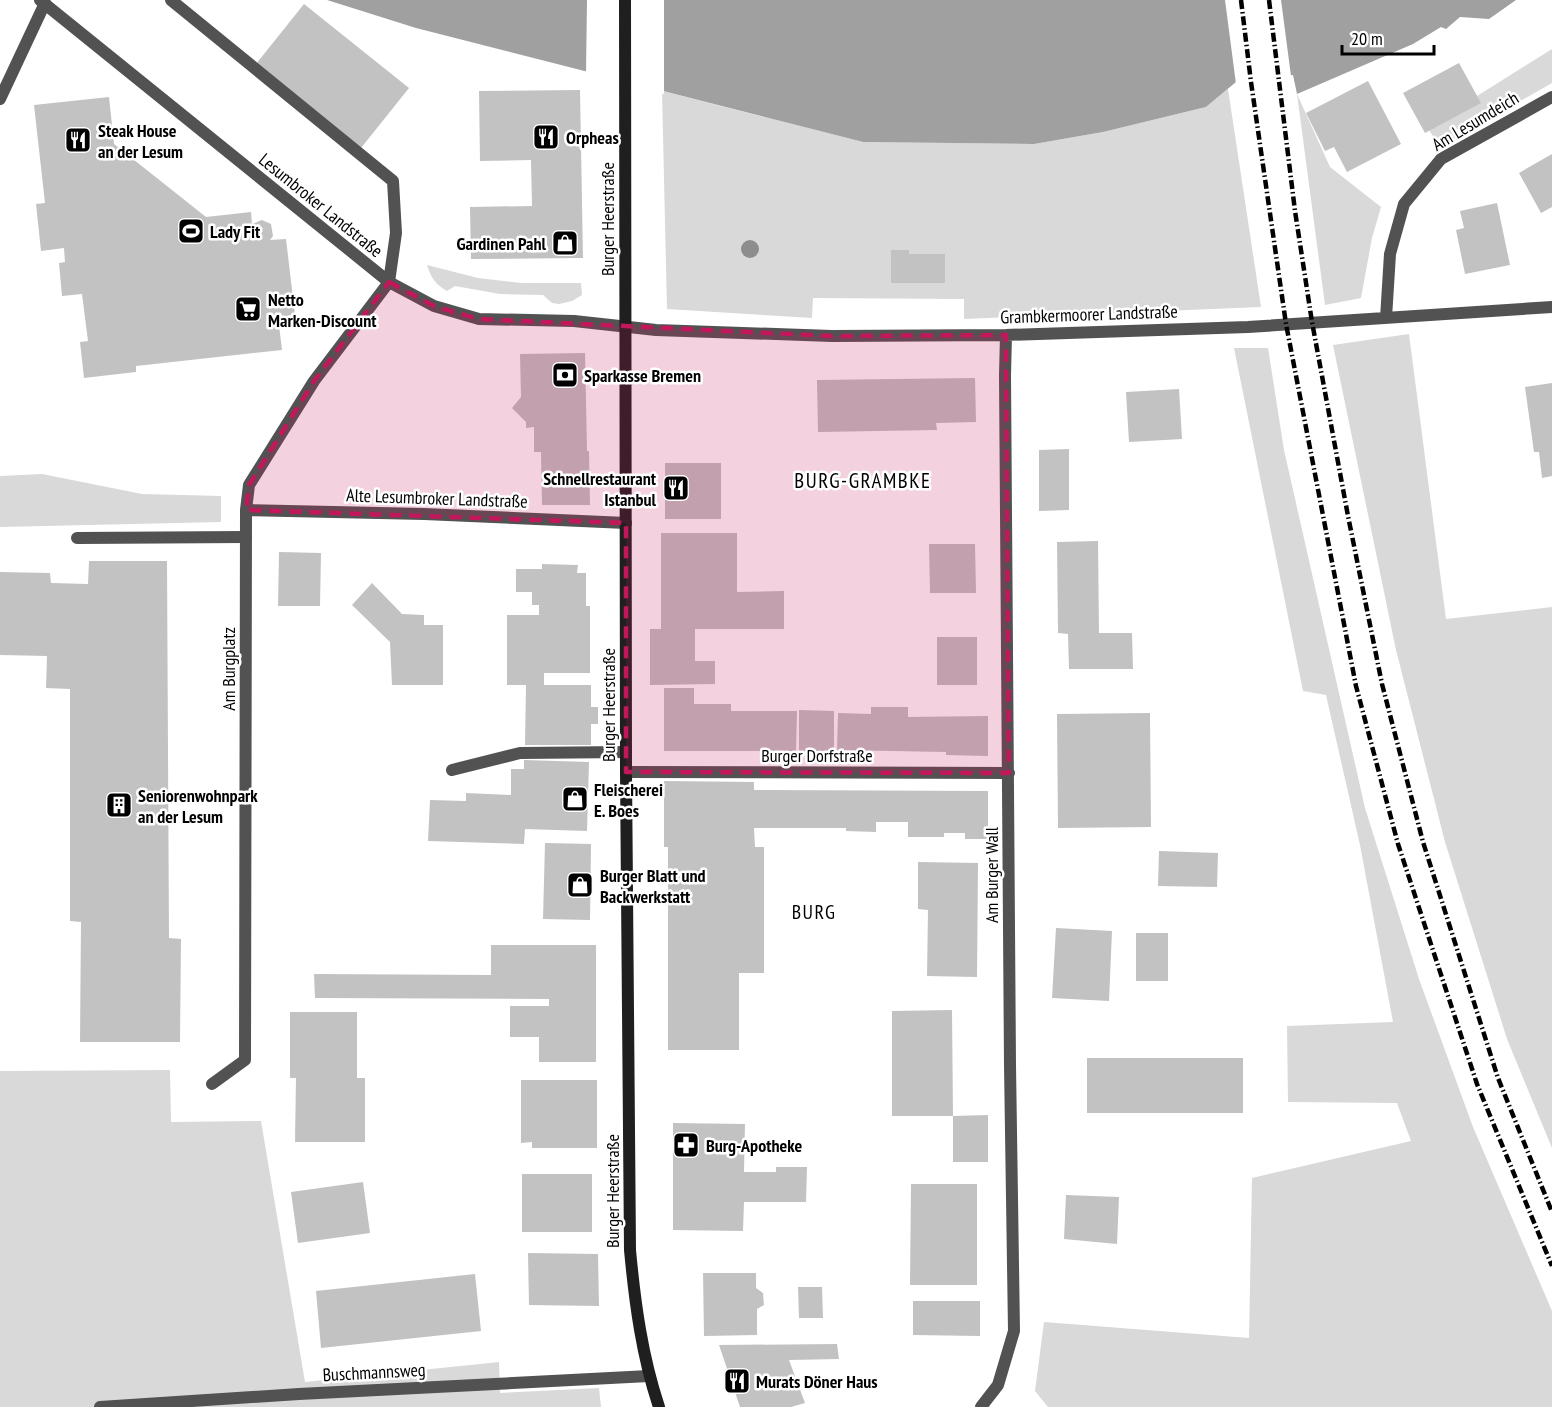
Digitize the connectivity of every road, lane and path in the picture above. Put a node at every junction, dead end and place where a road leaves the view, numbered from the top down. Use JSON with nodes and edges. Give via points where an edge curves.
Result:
{"nodes":[{"id":1,"x":171,"y":0,"type":"edge"},
{"id":2,"x":625,"y":0,"type":"edge"},
{"id":3,"x":43,"y":2,"type":"edge"},
{"id":4,"x":1552,"y":97,"type":"edge"},
{"id":5,"x":0,"y":99,"type":"edge"},
{"id":6,"x":389,"y":282,"type":"junction"},
{"id":7,"x":1552,"y":307,"type":"edge"},
{"id":8,"x":1386,"y":318,"type":"junction"},
{"id":9,"x":627,"y":326,"type":"junction"},
{"id":10,"x":1006,"y":335,"type":"junction"},
{"id":11,"x":246,"y":510,"type":"junction"},
{"id":12,"x":626,"y":523,"type":"junction"},
{"id":13,"x":246,"y":537,"type":"junction"},
{"id":14,"x":77,"y":538,"type":"dead end"},
{"id":15,"x":626,"y":752,"type":"junction"},
{"id":16,"x":452,"y":770,"type":"dead end"},
{"id":17,"x":626,"y":772,"type":"junction"},
{"id":18,"x":1009,"y":773,"type":"junction"},
{"id":19,"x":212,"y":1084,"type":"dead end"},
{"id":20,"x":649,"y":1376,"type":"junction"},
{"id":21,"x":100,"y":1407,"type":"edge"},
{"id":22,"x":659,"y":1407,"type":"edge"},
{"id":23,"x":981,"y":1407,"type":"edge"}],
"edges":[{"from":1,"to":6,"type":"street","via":[[393,181],[396,233]]},
{"from":2,"to":9,"type":"main road","name":"Burger Heerstraße"},
{"from":3,"to":5,"type":"street"},
{"from":3,"to":6,"type":"street","name":"Lesumbroker Landstraße"},
{"from":4,"to":8,"type":"street","name":"Am Lesumdeich","via":[[1441,159],[1404,204],[1390,254]]},
{"from":6,"to":9,"type":"street","name":"Lesumbroker Landstraße","via":[[434,306],[479,319]]},
{"from":6,"to":11,"type":"street","name":"Am Burgplatz","via":[[314,381],[249,485]]},
{"from":7,"to":8,"type":"street","name":"Grambkermoorer Landstraße"},
{"from":8,"to":10,"type":"street","name":"Grambkermoorer Landstraße"},
{"from":9,"to":10,"type":"street","name":"Grambkermoorer Landstraße","via":[[832,336]]},
{"from":9,"to":12,"type":"main road","name":"Burger Heerstraße"},
{"from":10,"to":18,"type":"street","name":"Am Burger Wall"},
{"from":11,"to":12,"type":"street","name":"Alte Lesumbroker Landstraße"},
{"from":11,"to":13,"type":"street","name":"Am Burgplatz"},
{"from":12,"to":15,"type":"main road","name":"Burger Heerstraße"},
{"from":13,"to":14,"type":"street"},
{"from":13,"to":19,"type":"street","name":"Am Burgplatz","via":[[245,1059]]},
{"from":15,"to":16,"type":"street","via":[[520,753]]},
{"from":15,"to":17,"type":"main road","name":"Burger Heerstraße"},
{"from":17,"to":18,"type":"street","name":"Burger Dorfstraße"},
{"from":17,"to":20,"type":"main road","name":"Burger Heerstraße","via":[[630,1250],[636,1314]]},
{"from":18,"to":23,"type":"street","name":"Am Burger Wall","via":[[1014,1330],[998,1385]]},
{"from":20,"to":21,"type":"street","name":"Buschmannsweg"},
{"from":20,"to":22,"type":"main road","name":"Burger Heerstraße"}]}
